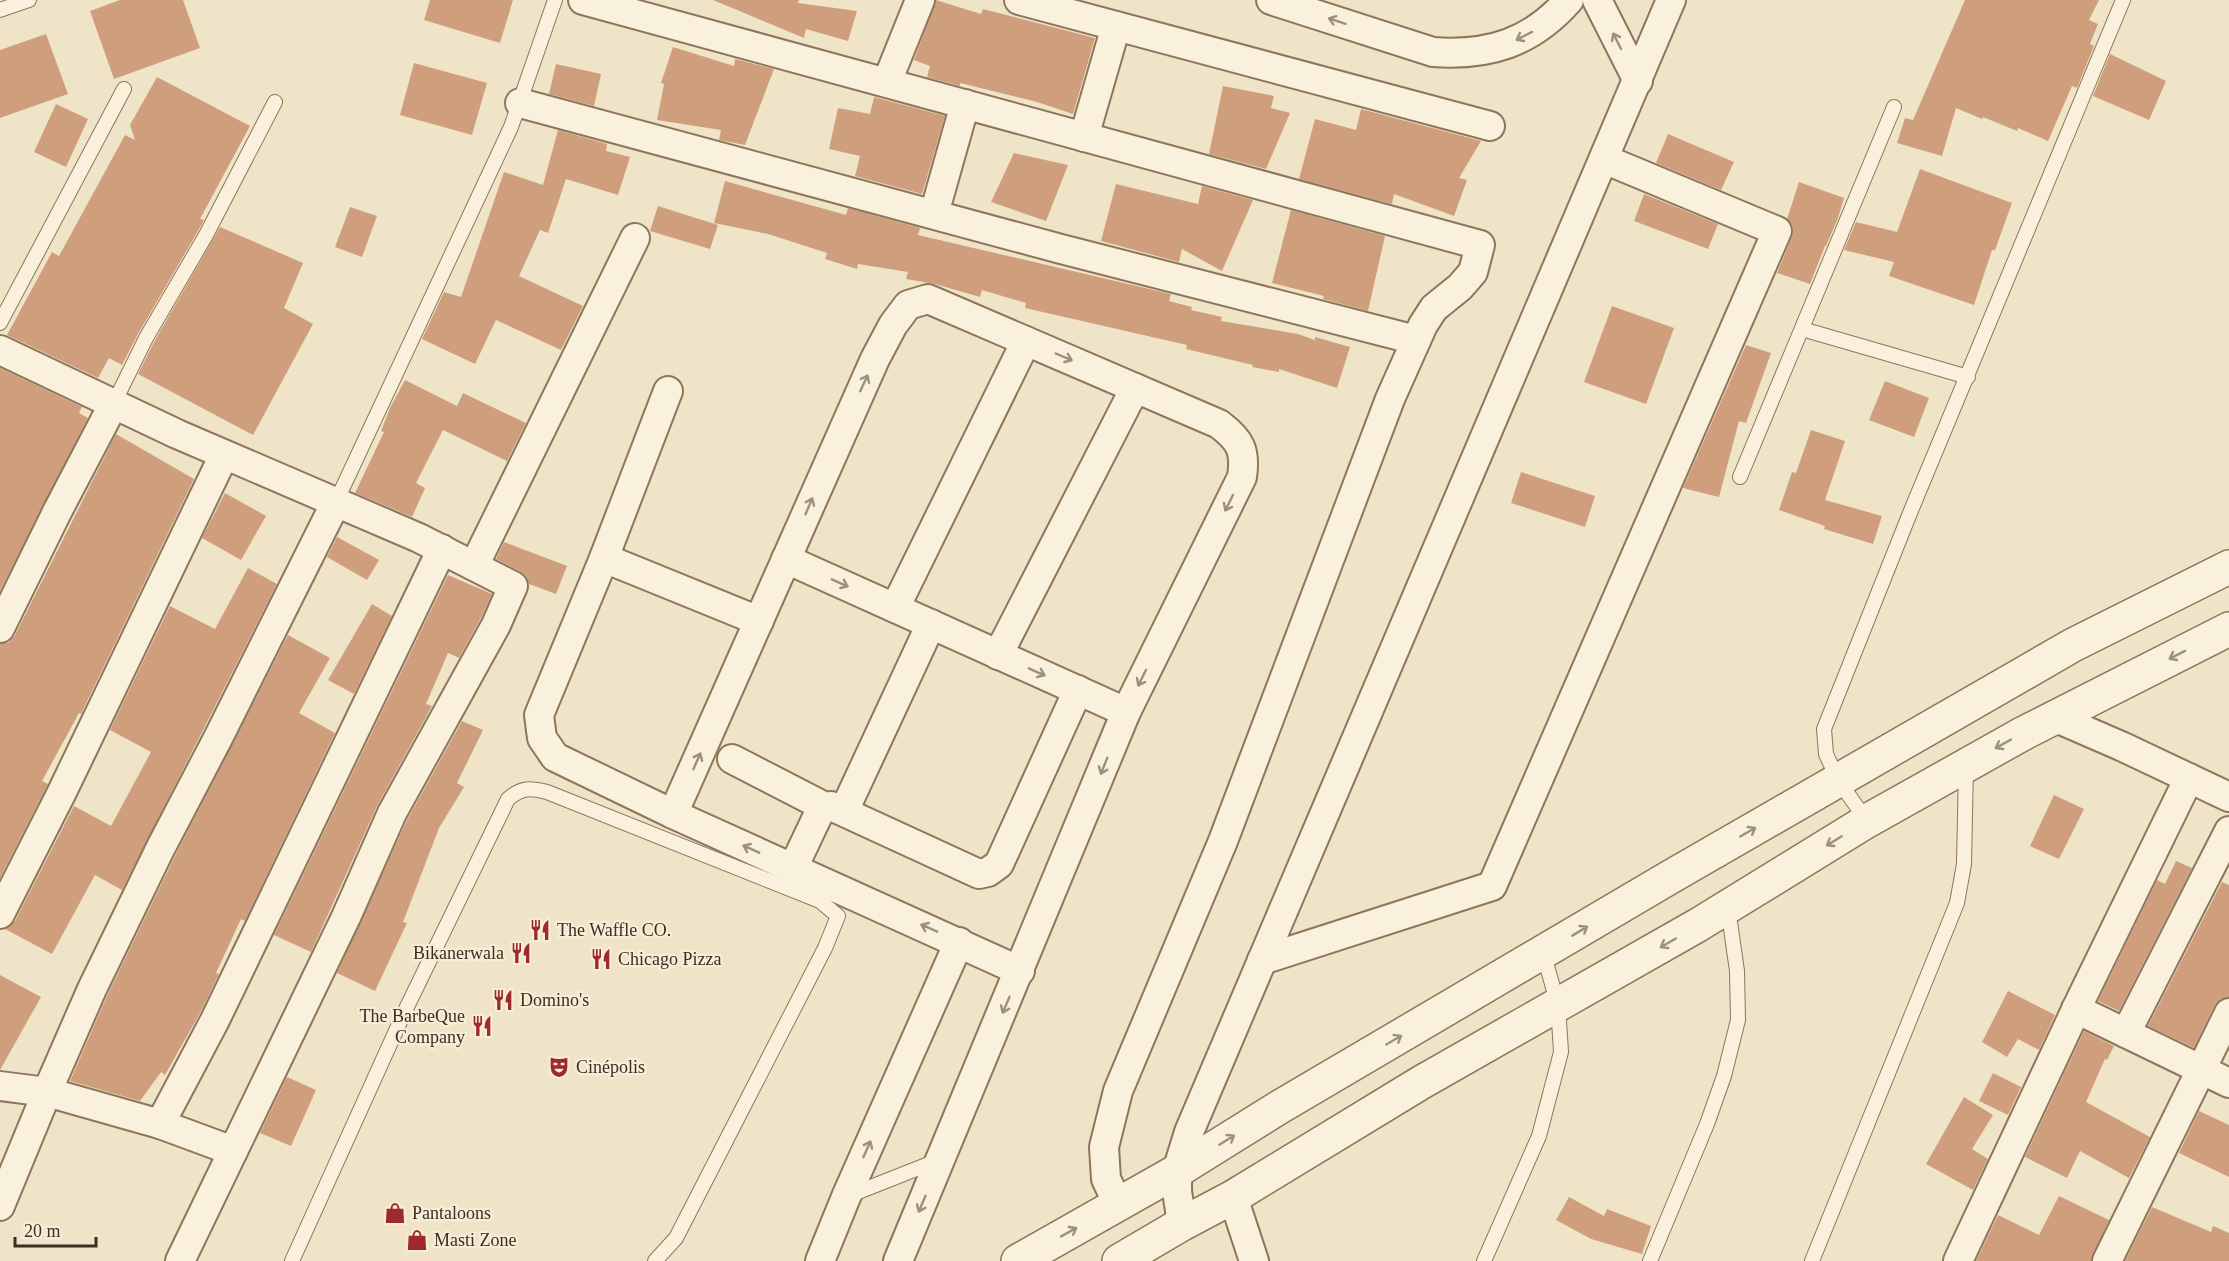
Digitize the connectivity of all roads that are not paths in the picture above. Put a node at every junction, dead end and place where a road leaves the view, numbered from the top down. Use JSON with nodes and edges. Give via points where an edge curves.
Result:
{"nodes":[{"id":1,"x":29,"y":0,"type":"edge"},
{"id":2,"x":555,"y":0,"type":"edge"},
{"id":3,"x":583,"y":0,"type":"edge"},
{"id":4,"x":920,"y":0,"type":"edge"},
{"id":5,"x":1018,"y":0,"type":"edge"},
{"id":6,"x":1271,"y":0,"type":"edge"},
{"id":7,"x":1569,"y":0,"type":"edge"},
{"id":8,"x":1597,"y":0,"type":"edge"},
{"id":9,"x":1671,"y":0,"type":"edge"},
{"id":10,"x":2123,"y":0,"type":"edge"},
{"id":11,"x":0,"y":10,"type":"edge"},
{"id":12,"x":1116,"y":26,"type":"junction"},
{"id":13,"x":1638,"y":81,"type":"junction"},
{"id":14,"x":887,"y":82,"type":"junction"},
{"id":15,"x":124,"y":89,"type":"dead end"},
{"id":16,"x":275,"y":102,"type":"dead end"},
{"id":17,"x":520,"y":104,"type":"junction"},
{"id":18,"x":965,"y":104,"type":"junction"},
{"id":19,"x":1894,"y":107,"type":"dead end"},
{"id":20,"x":1490,"y":126,"type":"dead end"},
{"id":21,"x":1084,"y":137,"type":"junction"},
{"id":22,"x":1604,"y":159,"type":"junction"},
{"id":23,"x":934,"y":214,"type":"junction"},
{"id":24,"x":635,"y":238,"type":"dead end"},
{"id":25,"x":0,"y":320,"type":"edge"},
{"id":26,"x":1802,"y":329,"type":"junction"},
{"id":27,"x":1416,"y":340,"type":"junction"},
{"id":28,"x":1026,"y":341,"type":"junction"},
{"id":29,"x":0,"y":350,"type":"edge"},
{"id":30,"x":1968,"y":377,"type":"junction"},
{"id":31,"x":1135,"y":388,"type":"junction"},
{"id":32,"x":668,"y":391,"type":"dead end"},
{"id":33,"x":113,"y":405,"type":"junction"},
{"id":34,"x":224,"y":455,"type":"junction"},
{"id":35,"x":1740,"y":477,"type":"dead end"},
{"id":36,"x":336,"y":502,"type":"junction"},
{"id":37,"x":442,"y":549,"type":"junction"},
{"id":38,"x":604,"y":558,"type":"junction"},
{"id":39,"x":786,"y":559,"type":"junction"},
{"id":40,"x":474,"y":566,"type":"junction"},
{"id":41,"x":2229,"y":567,"type":"edge"},
{"id":42,"x":895,"y":608,"type":"junction"},
{"id":43,"x":759,"y":621,"type":"junction"},
{"id":44,"x":931,"y":624,"type":"junction"},
{"id":45,"x":0,"y":628,"type":"edge"},
{"id":46,"x":2229,"y":629,"type":"edge"},
{"id":47,"x":998,"y":655,"type":"junction"},
{"id":48,"x":1078,"y":690,"type":"junction"},
{"id":49,"x":1126,"y":712,"type":"junction"},
{"id":50,"x":2054,"y":717,"type":"junction"},
{"id":51,"x":732,"y":759,"type":"dead end"},
{"id":52,"x":1966,"y":765,"type":"junction"},
{"id":53,"x":2189,"y":778,"type":"junction"},
{"id":54,"x":1838,"y":780,"type":"junction"},
{"id":55,"x":2229,"y":797,"type":"edge"},
{"id":56,"x":836,"y":809,"type":"junction"},
{"id":57,"x":673,"y":814,"type":"junction"},
{"id":58,"x":1867,"y":821,"type":"junction"},
{"id":59,"x":2229,"y":831,"type":"edge"},
{"id":60,"x":793,"y":868,"type":"junction"},
{"id":61,"x":1728,"y":908,"type":"junction"},
{"id":62,"x":0,"y":914,"type":"edge"},
{"id":63,"x":959,"y":942,"type":"junction"},
{"id":64,"x":1543,"y":952,"type":"junction"},
{"id":65,"x":1262,"y":960,"type":"junction"},
{"id":66,"x":1020,"y":971,"type":"junction"},
{"id":67,"x":1558,"y":1005,"type":"junction"},
{"id":68,"x":2076,"y":1009,"type":"junction"},
{"id":69,"x":2229,"y":1013,"type":"edge"},
{"id":70,"x":2126,"y":1033,"type":"junction"},
{"id":71,"x":2202,"y":1071,"type":"junction"},
{"id":72,"x":2229,"y":1083,"type":"edge"},
{"id":73,"x":0,"y":1086,"type":"edge"},
{"id":74,"x":47,"y":1092,"type":"junction"},
{"id":75,"x":160,"y":1124,"type":"junction"},
{"id":76,"x":233,"y":1151,"type":"junction"},
{"id":77,"x":941,"y":1159,"type":"junction"},
{"id":78,"x":1177,"y":1171,"type":"junction"},
{"id":79,"x":846,"y":1197,"type":"junction"},
{"id":80,"x":1233,"y":1197,"type":"junction"},
{"id":81,"x":1118,"y":1204,"type":"junction"},
{"id":82,"x":0,"y":1206,"type":"edge"},
{"id":83,"x":1182,"y":1224,"type":"junction"},
{"id":84,"x":1122,"y":1260,"type":"edge"},
{"id":85,"x":180,"y":1261,"type":"edge"},
{"id":86,"x":292,"y":1261,"type":"edge"},
{"id":87,"x":656,"y":1261,"type":"edge"},
{"id":88,"x":820,"y":1261,"type":"edge"},
{"id":89,"x":898,"y":1261,"type":"edge"},
{"id":90,"x":1018,"y":1261,"type":"edge"},
{"id":91,"x":1254,"y":1261,"type":"edge"},
{"id":92,"x":1484,"y":1261,"type":"edge"},
{"id":93,"x":1650,"y":1261,"type":"edge"},
{"id":94,"x":1812,"y":1261,"type":"edge"},
{"id":95,"x":1958,"y":1261,"type":"edge"},
{"id":96,"x":2107,"y":1261,"type":"edge"}],
"edges":[{"from":1,"to":11,"type":"lane"},
{"from":2,"to":17,"type":"lane"},
{"from":3,"to":14,"type":"street"},
{"from":4,"to":14,"type":"street"},
{"from":5,"to":12,"type":"street"},
{"from":7,"to":6,"type":"street","one_way":true,"via":[[1538,28],[1510,43],[1461,54],[1433,52]]},
{"from":13,"to":8,"type":"street","one_way":true},
{"from":9,"to":13,"type":"street"},
{"from":10,"to":30,"type":"lane"},
{"from":12,"to":20,"type":"street"},
{"from":12,"to":21,"type":"street"},
{"from":13,"to":22,"type":"street"},
{"from":14,"to":18,"type":"street"},
{"from":15,"to":25,"type":"lane"},
{"from":16,"to":33,"type":"lane"},
{"from":17,"to":23,"type":"street"},
{"from":17,"to":36,"type":"lane"},
{"from":18,"to":21,"type":"street"},
{"from":18,"to":23,"type":"street"},
{"from":19,"to":26,"type":"lane"},
{"from":21,"to":27,"type":"street","via":[[1480,245],[1473,272],[1434,308]]},
{"from":22,"to":65,"type":"street"},
{"from":22,"to":65,"type":"street","via":[[1777,231],[1492,886]]},
{"from":23,"to":27,"type":"street"},
{"from":24,"to":40,"type":"street"},
{"from":26,"to":30,"type":"lane"},
{"from":26,"to":35,"type":"lane"},
{"from":27,"to":81,"type":"street","via":[[1390,399],[1223,842],[1118,1090],[1104,1147],[1107,1179]]},
{"from":28,"to":31,"type":"street","one_way":true},
{"from":39,"to":28,"type":"street","one_way":true,"via":[[875,359],[908,305],[928,299]]},
{"from":28,"to":42,"type":"street"},
{"from":29,"to":33,"type":"street"},
{"from":30,"to":54,"type":"lane","via":[[1824,729],[1826,754]]},
{"from":31,"to":47,"type":"street"},
{"from":31,"to":49,"type":"street","one_way":true,"via":[[1219,424],[1235,436],[1244,462],[1242,477]]},
{"from":32,"to":38,"type":"street"},
{"from":33,"to":34,"type":"street"},
{"from":33,"to":45,"type":"street"},
{"from":34,"to":36,"type":"street"},
{"from":34,"to":62,"type":"street"},
{"from":36,"to":37,"type":"street"},
{"from":36,"to":74,"type":"street","via":[[160,849]]},
{"from":37,"to":40,"type":"street"},
{"from":37,"to":75,"type":"street","via":[[215,1020]]},
{"from":38,"to":43,"type":"street"},
{"from":38,"to":57,"type":"street","via":[[539,715],[542,738],[555,757]]},
{"from":39,"to":42,"type":"street","one_way":true},
{"from":39,"to":43,"type":"street"},
{"from":40,"to":76,"type":"street","via":[[513,586],[496,625],[392,813]]},
{"from":41,"to":54,"type":"street","via":[[2073,645]]},
{"from":42,"to":44,"type":"street"},
{"from":57,"to":43,"type":"street","one_way":true},
{"from":44,"to":47,"type":"street"},
{"from":44,"to":56,"type":"street"},
{"from":46,"to":50,"type":"street","one_way":true},
{"from":47,"to":48,"type":"street","one_way":true},
{"from":48,"to":49,"type":"street"},
{"from":48,"to":56,"type":"street","via":[[999,864],[988,872],[979,874]]},
{"from":49,"to":66,"type":"street","one_way":true},
{"from":50,"to":52,"type":"street","one_way":true},
{"from":50,"to":53,"type":"street"},
{"from":51,"to":56,"type":"street"},
{"from":52,"to":58,"type":"street"},
{"from":52,"to":94,"type":"lane","via":[[1964,864],[1957,903]]},
{"from":53,"to":55,"type":"street"},
{"from":53,"to":68,"type":"street"},
{"from":54,"to":58,"type":"lane"},
{"from":64,"to":54,"type":"street","one_way":true},
{"from":56,"to":60,"type":"street","via":[[821,809]]},
{"from":60,"to":57,"type":"street","one_way":true},
{"from":58,"to":61,"type":"street","one_way":true},
{"from":59,"to":70,"type":"street"},
{"from":63,"to":60,"type":"street","one_way":true},
{"from":61,"to":67,"type":"street","one_way":true},
{"from":61,"to":93,"type":"lane","via":[[1737,971],[1738,1020],[1707,1124]]},
{"from":63,"to":66,"type":"street"},
{"from":79,"to":63,"type":"street","one_way":true},
{"from":64,"to":67,"type":"lane"},
{"from":78,"to":64,"type":"street","one_way":true},
{"from":65,"to":78,"type":"street","via":[[1189,1132]]},
{"from":66,"to":77,"type":"street","one_way":true},
{"from":67,"to":80,"type":"street"},
{"from":67,"to":92,"type":"lane","via":[[1561,1052],[1539,1136]]},
{"from":68,"to":70,"type":"street"},
{"from":68,"to":95,"type":"street"},
{"from":69,"to":71,"type":"street"},
{"from":70,"to":71,"type":"street"},
{"from":71,"to":72,"type":"street"},
{"from":71,"to":96,"type":"street"},
{"from":73,"to":74,"type":"street"},
{"from":74,"to":75,"type":"street"},
{"from":74,"to":82,"type":"street"},
{"from":75,"to":76,"type":"street"},
{"from":76,"to":85,"type":"street"},
{"from":77,"to":79,"type":"lane"},
{"from":77,"to":89,"type":"street","one_way":true},
{"from":78,"to":81,"type":"street"},
{"from":78,"to":83,"type":"street"},
{"from":79,"to":88,"type":"street"},
{"from":80,"to":83,"type":"street"},
{"from":80,"to":91,"type":"street"},
{"from":90,"to":81,"type":"street","one_way":true},
{"from":83,"to":84,"type":"street"},
{"from":86,"to":87,"type":"lane","via":[[404,1013],[508,799],[528,788],[547,792],[820,901],[838,916],[676,1238]]}]}
